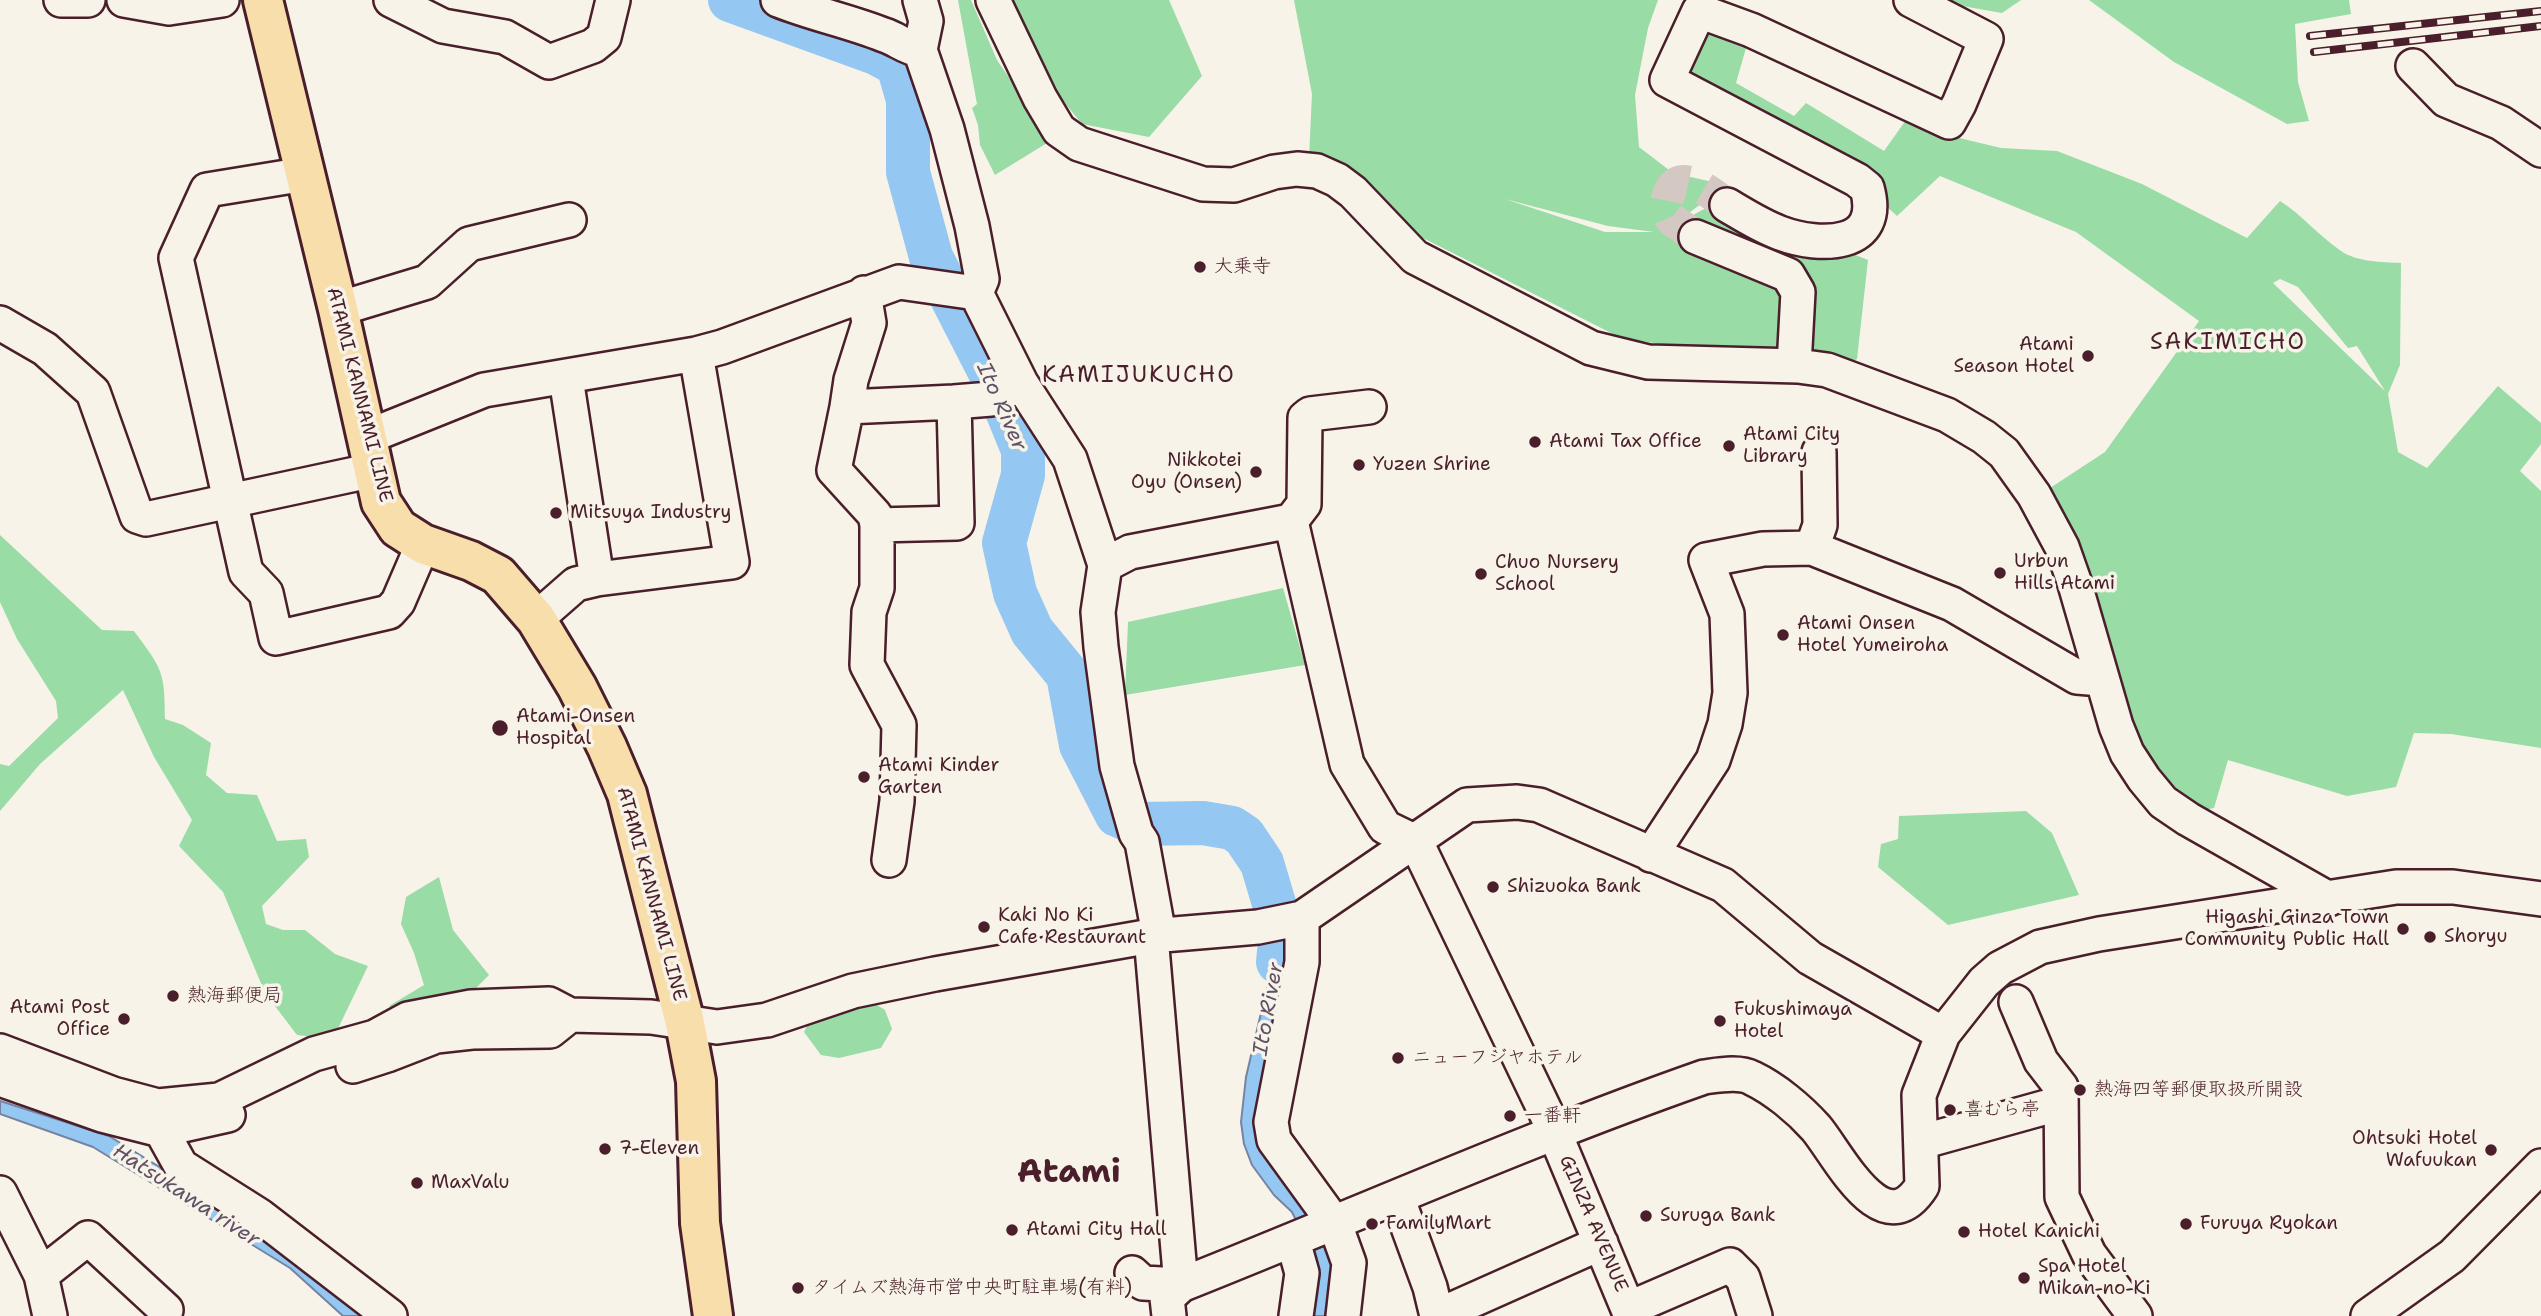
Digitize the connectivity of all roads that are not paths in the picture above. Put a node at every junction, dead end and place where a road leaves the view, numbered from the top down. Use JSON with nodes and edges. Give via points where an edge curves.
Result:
{"nodes":[{"id":1,"x":61,"y":0,"type":"edge"},
{"id":2,"x":88,"y":0,"type":"edge"},
{"id":3,"x":124,"y":0,"type":"edge"},
{"id":4,"x":222,"y":0,"type":"edge"},
{"id":5,"x":263,"y":0,"type":"edge"},
{"id":6,"x":391,"y":0,"type":"edge"},
{"id":7,"x":613,"y":0,"type":"edge"},
{"id":8,"x":778,"y":0,"type":"edge"},
{"id":9,"x":920,"y":0,"type":"edge"},
{"id":10,"x":993,"y":0,"type":"edge"},
{"id":11,"x":1911,"y":0,"type":"edge"},
{"id":12,"x":920,"y":50,"type":"junction"},
{"id":13,"x":2413,"y":66,"type":"dead end"},
{"id":14,"x":2541,"y":150,"type":"edge"},
{"id":15,"x":305,"y":174,"type":"junction"},
{"id":16,"x":1727,"y":205,"type":"tunnel mouth"},
{"id":17,"x":569,"y":220,"type":"dead end"},
{"id":18,"x":1696,"y":237,"type":"tunnel mouth"},
{"id":19,"x":956,"y":291,"type":"junction"},
{"id":20,"x":864,"y":293,"type":"junction"},
{"id":21,"x":338,"y":309,"type":"junction"},
{"id":22,"x":0,"y":323,"type":"edge"},
{"id":23,"x":696,"y":354,"type":"junction"},
{"id":24,"x":1794,"y":366,"type":"junction"},
{"id":25,"x":566,"y":378,"type":"junction"},
{"id":26,"x":1021,"y":383,"type":"junction"},
{"id":27,"x":954,"y":402,"type":"junction"},
{"id":28,"x":847,"y":407,"type":"junction"},
{"id":29,"x":1369,"y":407,"type":"dead end"},
{"id":30,"x":1819,"y":452,"type":"dead end"},
{"id":31,"x":370,"y":453,"type":"junction"},
{"id":32,"x":231,"y":501,"type":"junction"},
{"id":33,"x":1291,"y":521,"type":"junction"},
{"id":34,"x":877,"y":525,"type":"junction"},
{"id":35,"x":424,"y":544,"type":"junction"},
{"id":36,"x":1812,"y":548,"type":"junction"},
{"id":37,"x":1105,"y":565,"type":"junction"},
{"id":38,"x":597,"y":579,"type":"junction"},
{"id":39,"x":536,"y":619,"type":"junction"},
{"id":40,"x":2101,"y":679,"type":"junction"},
{"id":41,"x":1416,"y":842,"type":"junction"},
{"id":42,"x":1651,"y":855,"type":"junction"},
{"id":43,"x":889,"y":860,"type":"dead end"},
{"id":44,"x":2329,"y":898,"type":"junction"},
{"id":45,"x":2541,"y":899,"type":"edge"},
{"id":46,"x":1303,"y":918,"type":"junction"},
{"id":47,"x":1155,"y":935,"type":"junction"},
{"id":48,"x":2016,"y":1002,"type":"dead end"},
{"id":49,"x":685,"y":1023,"type":"junction"},
{"id":50,"x":1943,"y":1034,"type":"junction"},
{"id":51,"x":10,"y":1069,"type":"edge"},
{"id":52,"x":2061,"y":1103,"type":"junction"},
{"id":53,"x":159,"y":1118,"type":"junction"},
{"id":54,"x":1554,"y":1132,"type":"junction"},
{"id":55,"x":1921,"y":1142,"type":"junction"},
{"id":56,"x":2541,"y":1166,"type":"edge"},
{"id":57,"x":0,"y":1193,"type":"edge"},
{"id":58,"x":1397,"y":1198,"type":"junction"},
{"id":59,"x":1313,"y":1233,"type":"junction"},
{"id":60,"x":1601,"y":1243,"type":"junction"},
{"id":61,"x":1132,"y":1273,"type":"dead end"},
{"id":62,"x":41,"y":1275,"type":"junction"},
{"id":63,"x":1181,"y":1285,"type":"junction"},
{"id":64,"x":166,"y":1310,"type":"dead end"},
{"id":65,"x":1630,"y":1313,"type":"edge"},
{"id":66,"x":50,"y":1316,"type":"edge"},
{"id":67,"x":390,"y":1316,"type":"edge"},
{"id":68,"x":713,"y":1316,"type":"edge"},
{"id":69,"x":1169,"y":1316,"type":"edge"},
{"id":70,"x":1297,"y":1316,"type":"edge"},
{"id":71,"x":1343,"y":1316,"type":"edge"},
{"id":72,"x":1437,"y":1316,"type":"edge"},
{"id":73,"x":1755,"y":1316,"type":"edge"},
{"id":74,"x":2135,"y":1316,"type":"edge"},
{"id":75,"x":2368,"y":1316,"type":"edge"}],
"edges":[{"from":1,"to":2,"type":"street"},
{"from":3,"to":4,"type":"street","via":[[169,8]]},
{"from":5,"to":15,"type":"main road","name":"ATAMI KANNAMI LINE"},
{"from":6,"to":7,"type":"street","via":[[443,26],[505,37],[550,62],[593,46],[604,37]]},
{"from":8,"to":12,"type":"street"},
{"from":9,"to":12,"type":"street","via":[[926,21]]},
{"from":10,"to":24,"type":"street","via":[[1059,131],[1079,144],[1218,186],[1274,172],[1317,172],[1353,192],[1415,257],[1591,348],[1647,362]]},
{"from":11,"to":16,"type":"street","via":[[1986,39],[1949,122],[1751,30],[1699,11],[1667,80],[1857,180],[1867,188],[1870,215],[1864,229],[1849,238],[1827,242],[1801,240],[1768,229]]},
{"from":12,"to":19,"type":"street","via":[[947,129],[982,279]]},
{"from":13,"to":14,"type":"street","via":[[2446,100],[2501,123]]},
{"from":15,"to":21,"type":"main road","name":"ATAMI KANNAMI LINE"},
{"from":15,"to":32,"type":"street","via":[[207,190],[176,258]]},
{"from":17,"to":21,"type":"street","via":[[469,244],[427,282]]},
{"from":18,"to":24,"type":"street","via":[[1788,275],[1798,292]]},
{"from":19,"to":20,"type":"street","via":[[899,282]]},
{"from":19,"to":26,"type":"street"},
{"from":20,"to":23,"type":"street"},
{"from":20,"to":28,"type":"street","via":[[869,323]]},
{"from":21,"to":31,"type":"main road","name":"ATAMI KANNAMI LINE"},
{"from":22,"to":32,"type":"street","via":[[46,349],[93,392],[137,516],[146,519]]},
{"from":23,"to":25,"type":"street"},
{"from":23,"to":38,"type":"street","via":[[732,562]]},
{"from":24,"to":40,"type":"street","via":[[1827,370],[1947,415],[2004,453],[2062,547]]},
{"from":25,"to":31,"type":"street","via":[[484,390]]},
{"from":25,"to":38,"type":"street"},
{"from":26,"to":27,"type":"street","via":[[991,399]]},
{"from":26,"to":37,"type":"street","via":[[1070,459]]},
{"from":27,"to":28,"type":"street"},
{"from":27,"to":34,"type":"street","via":[[957,523]]},
{"from":28,"to":34,"type":"street","via":[[834,470],[875,515]]},
{"from":29,"to":33,"type":"street","via":[[1305,418],[1304,504]]},
{"from":30,"to":36,"type":"street","via":[[1820,525]]},
{"from":31,"to":32,"type":"street"},
{"from":31,"to":35,"type":"main road","name":"ATAMI KANNAMI LINE","via":[[381,502],[398,528]]},
{"from":32,"to":35,"type":"street","via":[[246,572],[267,593],[276,638],[389,612]]},
{"from":33,"to":37,"type":"street","via":[[1129,552]]},
{"from":33,"to":41,"type":"street","via":[[1347,764],[1385,827]]},
{"from":34,"to":43,"type":"street","via":[[877,588],[869,612],[867,665],[899,725],[897,801]]},
{"from":35,"to":39,"type":"main road","name":"ATAMI KANNAMI LINE","via":[[498,575]]},
{"from":36,"to":40,"type":"street","via":[[1952,604],[2077,677]]},
{"from":36,"to":42,"type":"street","via":[[1763,549],[1706,560],[1727,614],[1730,693],[1725,724],[1713,760]]},
{"from":37,"to":47,"type":"street","via":[[1098,612],[1117,766],[1142,842]]},
{"from":38,"to":39,"type":"street","via":[[576,584]]},
{"from":39,"to":49,"type":"main road","name":"ATAMI KANNAMI LINE","via":[[577,687],[626,794]]},
{"from":40,"to":44,"type":"street","via":[[2127,753],[2163,802]]},
{"from":41,"to":42,"type":"street","via":[[1467,805],[1517,802],[1539,805]]},
{"from":41,"to":46,"type":"street"},
{"from":41,"to":54,"type":"street","name":"GINZA AVENUE"},
{"from":42,"to":50,"type":"street","via":[[1723,885],[1810,958]]},
{"from":44,"to":45,"type":"street","via":[[2396,887],[2453,887]]},
{"from":44,"to":50,"type":"street","via":[[2040,947],[1984,982]]},
{"from":46,"to":47,"type":"street","via":[[1258,927]]},
{"from":46,"to":59,"type":"street","via":[[1302,962],[1271,1122],[1274,1140]]},
{"from":47,"to":49,"type":"street","via":[[853,991],[767,1020],[717,1027]]},
{"from":47,"to":63,"type":"street"},
{"from":48,"to":52,"type":"street","via":[[2041,1061],[2061,1087]]},
{"from":49,"to":53,"type":"street","via":[[651,1017],[570,1015],[549,1004],[471,1007],[408,1019],[375,1037],[314,1054],[219,1100]]},
{"from":49,"to":68,"type":"main road","name":"ATAMI KANNAMI LINE","via":[[696,1081],[701,1223]]},
{"from":50,"to":55,"type":"street","via":[[1919,1096]]},
{"from":51,"to":53,"type":"street","via":[[113,1094]]},
{"from":52,"to":55,"type":"street"},
{"from":52,"to":74,"type":"street","via":[[2062,1197],[2089,1254]]},
{"from":53,"to":67,"type":"street","via":[[181,1166],[260,1216]]},
{"from":54,"to":55,"type":"street","via":[[1704,1077],[1749,1076],[1816,1128],[1841,1167],[1866,1193],[1881,1204],[1897,1207],[1914,1199],[1922,1186]]},
{"from":54,"to":58,"type":"street"},
{"from":54,"to":60,"type":"street","name":"GINZA AVENUE"},
{"from":56,"to":75,"type":"street","via":[[2452,1256]]},
{"from":57,"to":62,"type":"street"},
{"from":58,"to":59,"type":"street"},
{"from":58,"to":72,"type":"street"},
{"from":59,"to":63,"type":"street"},
{"from":59,"to":70,"type":"street"},
{"from":59,"to":71,"type":"street","via":[[1349,1264]]},
{"from":60,"to":65,"type":"street","name":"GINZA AVENUE"},
{"from":60,"to":72,"type":"street"},
{"from":61,"to":63,"type":"street","via":[[1143,1283]]},
{"from":62,"to":64,"type":"street","via":[[88,1238]]},
{"from":62,"to":66,"type":"street"},
{"from":63,"to":69,"type":"street","via":[[1167,1298]]},
{"from":65,"to":73,"type":"street","via":[[1730,1265],[1743,1278]]}]}
